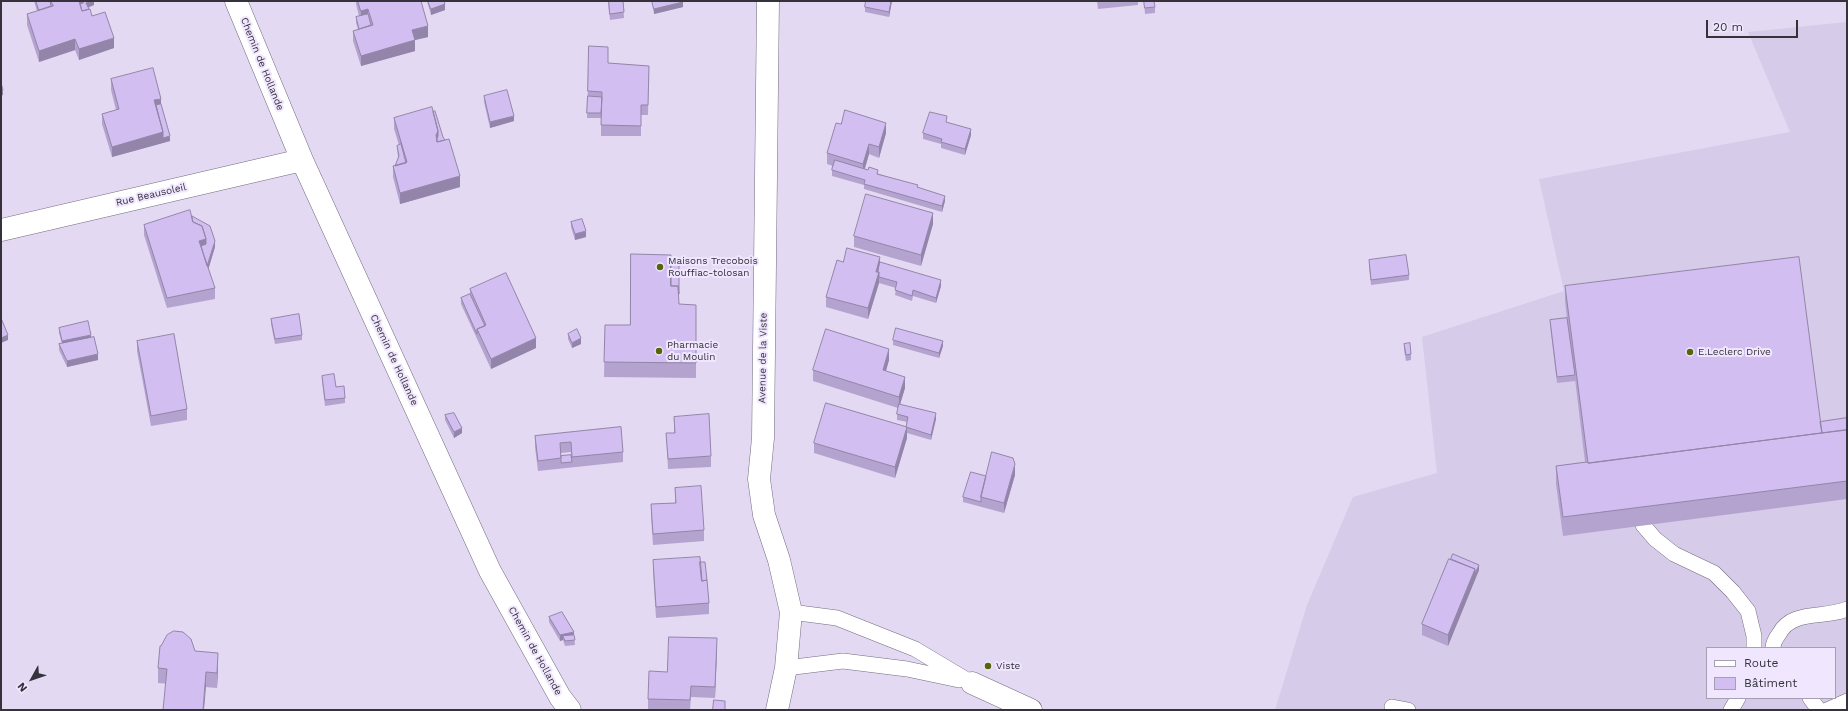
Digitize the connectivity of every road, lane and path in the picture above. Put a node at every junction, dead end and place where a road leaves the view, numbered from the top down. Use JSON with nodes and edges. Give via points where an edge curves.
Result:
{"nodes":[{"id":1,"x":236,"y":1,"type":"edge"},
{"id":2,"x":768,"y":1,"type":"edge"},
{"id":3,"x":302,"y":160,"type":"junction"},
{"id":4,"x":1,"y":230,"type":"edge"},
{"id":5,"x":1655,"y":499,"type":"edge"},
{"id":6,"x":1847,"y":609,"type":"edge"},
{"id":7,"x":791,"y":612,"type":"junction"},
{"id":8,"x":1754,"y":647,"type":"edge"},
{"id":9,"x":1773,"y":647,"type":"edge"},
{"id":10,"x":786,"y":668,"type":"junction"},
{"id":11,"x":972,"y":683,"type":"junction"},
{"id":12,"x":1737,"y":699,"type":"edge"},
{"id":13,"x":1811,"y":699,"type":"edge"},
{"id":14,"x":1847,"y":702,"type":"edge"},
{"id":15,"x":1392,"y":708,"type":"dead end"},
{"id":16,"x":570,"y":710,"type":"edge"},
{"id":17,"x":777,"y":710,"type":"edge"},
{"id":18,"x":1031,"y":710,"type":"edge"},
{"id":19,"x":1408,"y":710,"type":"edge"},
{"id":20,"x":1730,"y":710,"type":"edge"},
{"id":21,"x":1819,"y":710,"type":"edge"},
{"id":22,"x":1827,"y":710,"type":"edge"}],
"edges":[{"from":1,"to":3,"type":"street","name":"Chemin de Hollande"},
{"from":2,"to":7,"type":"street","name":"Avenue de la Viste","via":[[763,438],[760,479],[764,515],[779,560]]},
{"from":3,"to":4,"type":"street","name":"Rue Beausoleil"},
{"from":3,"to":16,"type":"street","name":"Chemin de Hollande","via":[[490,571],[560,697]]},
{"from":5,"to":8,"type":"lane","via":[[1640,501],[1643,525],[1655,539],[1674,554],[1714,572],[1733,592],[1748,611]]},
{"from":6,"to":9,"type":"lane","via":[[1792,619],[1782,627]]},
{"from":7,"to":10,"type":"street","name":"Avenue de la Viste"},
{"from":7,"to":11,"type":"lane","via":[[837,618],[915,649]]},
{"from":10,"to":11,"type":"lane","via":[[843,661],[907,669]]},
{"from":10,"to":17,"type":"street","name":"Avenue de la Viste"},
{"from":11,"to":18,"type":"street"},
{"from":12,"to":20,"type":"lane"},
{"from":13,"to":21,"type":"lane"},
{"from":14,"to":22,"type":"lane"},
{"from":15,"to":19,"type":"lane"}]}
